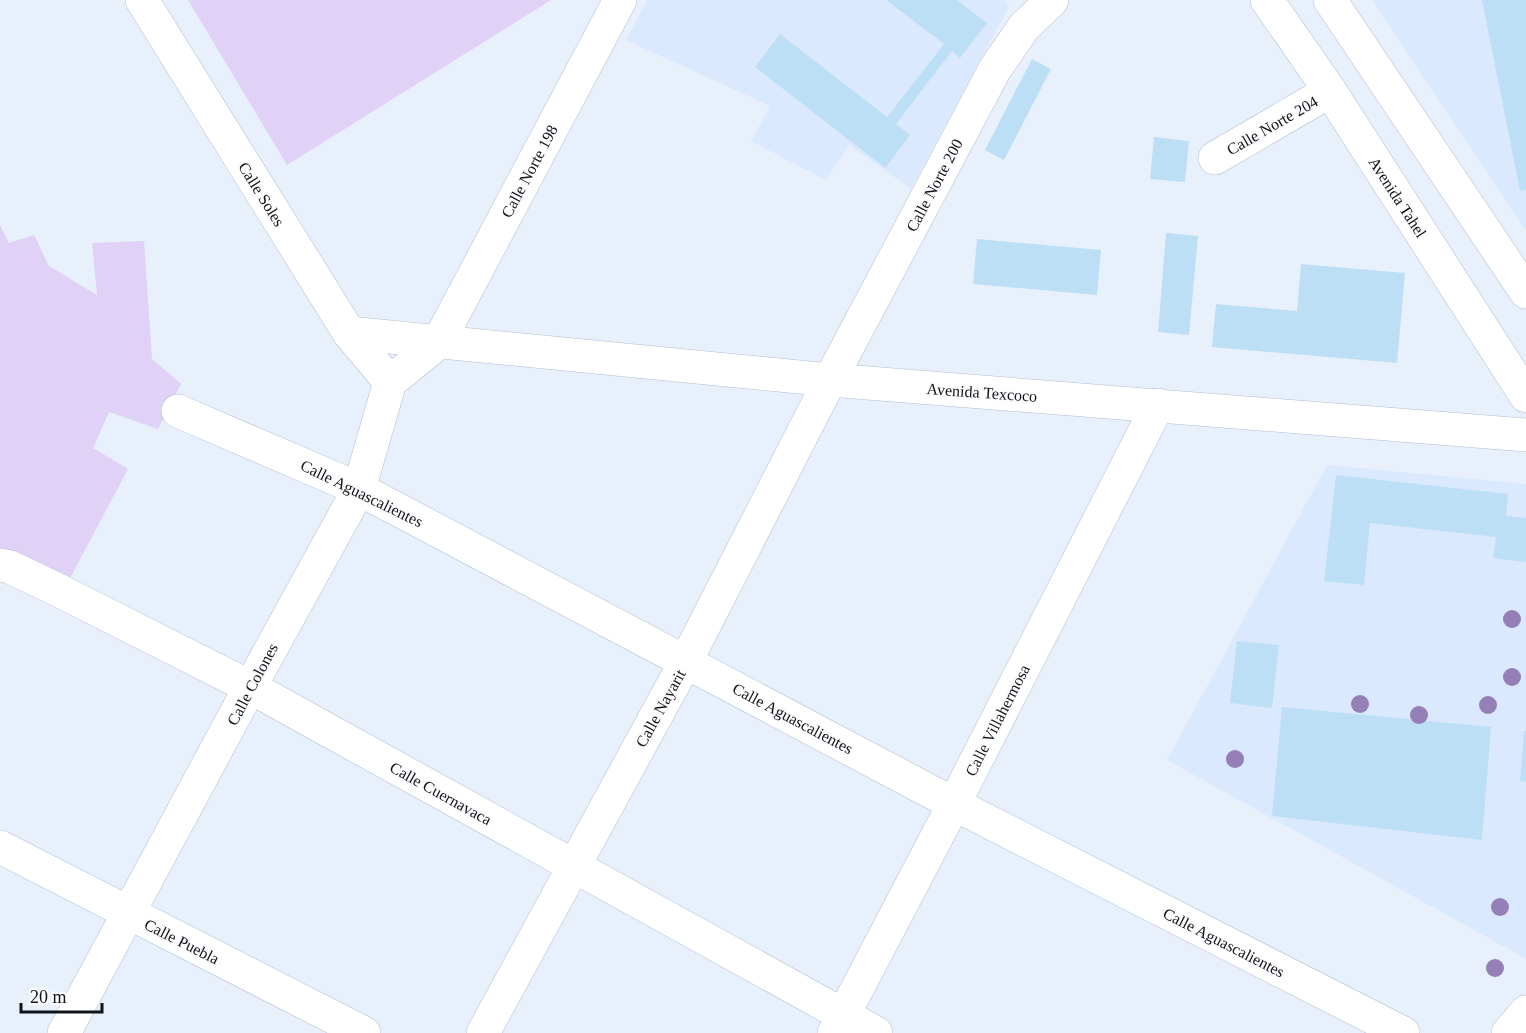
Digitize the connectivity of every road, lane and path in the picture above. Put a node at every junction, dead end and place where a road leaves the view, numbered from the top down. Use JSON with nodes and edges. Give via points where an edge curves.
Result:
{"nodes":[{"id":1,"x":142,"y":0,"type":"edge"},
{"id":2,"x":620,"y":0,"type":"edge"},
{"id":3,"x":1052,"y":0,"type":"edge"},
{"id":4,"x":1267,"y":0,"type":"edge"},
{"id":5,"x":1329,"y":0,"type":"edge"},
{"id":6,"x":1330,"y":91,"type":"junction"},
{"id":7,"x":1215,"y":158,"type":"dead end"},
{"id":8,"x":1526,"y":292,"type":"edge"},
{"id":9,"x":349,"y":333,"type":"junction"},
{"id":10,"x":438,"y":342,"type":"junction"},
{"id":11,"x":830,"y":380,"type":"junction"},
{"id":12,"x":390,"y":382,"type":"junction"},
{"id":13,"x":1526,"y":396,"type":"edge"},
{"id":14,"x":1158,"y":405,"type":"junction"},
{"id":15,"x":178,"y":411,"type":"dead end"},
{"id":16,"x":1526,"y":435,"type":"edge"},
{"id":17,"x":359,"y":489,"type":"junction"},
{"id":18,"x":0,"y":565,"type":"edge"},
{"id":19,"x":686,"y":661,"type":"junction"},
{"id":20,"x":250,"y":687,"type":"junction"},
{"id":21,"x":954,"y":804,"type":"junction"},
{"id":22,"x":0,"y":847,"type":"edge"},
{"id":23,"x":573,"y":866,"type":"junction"},
{"id":24,"x":129,"y":914,"type":"junction"},
{"id":25,"x":1526,"y":1012,"type":"edge"},
{"id":26,"x":1526,"y":1023,"type":"edge"},
{"id":27,"x":839,"y":1024,"type":"edge"},
{"id":28,"x":64,"y":1033,"type":"edge"},
{"id":29,"x":364,"y":1033,"type":"edge"},
{"id":30,"x":483,"y":1033,"type":"edge"},
{"id":31,"x":876,"y":1033,"type":"edge"},
{"id":32,"x":1403,"y":1033,"type":"edge"},
{"id":33,"x":1510,"y":1033,"type":"edge"}],
"edges":[{"from":1,"to":9,"type":"street","name":"Calle Soles"},
{"from":2,"to":10,"type":"street","name":"Calle Norte 198"},
{"from":3,"to":11,"type":"street","name":"Calle Norte 200","via":[[1024,27],[995,69]]},
{"from":4,"to":6,"type":"street","name":"Avenida Tahel"},
{"from":5,"to":8,"type":"street"},
{"from":6,"to":7,"type":"street","name":"Calle Norte 204"},
{"from":6,"to":13,"type":"street","name":"Avenida Tahel"},
{"from":9,"to":10,"type":"street","name":"Avenida Texcoco"},
{"from":9,"to":12,"type":"street","name":"Calle Soles"},
{"from":10,"to":11,"type":"street","name":"Avenida Texcoco"},
{"from":10,"to":12,"type":"street"},
{"from":11,"to":14,"type":"street","name":"Avenida Texcoco"},
{"from":11,"to":19,"type":"street","name":"Calle Nayarit"},
{"from":12,"to":17,"type":"street","name":"Calle Colones"},
{"from":14,"to":16,"type":"street","name":"Avenida Texcoco"},
{"from":14,"to":21,"type":"street","name":"Calle Villahermosa"},
{"from":15,"to":17,"type":"street","name":"Calle Aguascalientes"},
{"from":17,"to":19,"type":"street","name":"Calle Aguascalientes"},
{"from":17,"to":20,"type":"street","name":"Calle Colones"},
{"from":18,"to":20,"type":"street","name":"Calle Cuernavaca"},
{"from":19,"to":21,"type":"street","name":"Calle Aguascalientes"},
{"from":19,"to":23,"type":"street","name":"Calle Nayarit"},
{"from":20,"to":23,"type":"street","name":"Calle Cuernavaca"},
{"from":20,"to":24,"type":"street","name":"Calle Colones"},
{"from":21,"to":27,"type":"street","name":"Calle Villahermosa"},
{"from":21,"to":32,"type":"street","name":"Calle Aguascalientes"},
{"from":22,"to":24,"type":"street","name":"Calle Puebla"},
{"from":23,"to":27,"type":"street","name":"Calle Cuernavaca"},
{"from":23,"to":30,"type":"street","name":"Calle Nayarit"},
{"from":24,"to":28,"type":"street","name":"Calle Colones"},
{"from":24,"to":29,"type":"street","name":"Calle Puebla"},
{"from":25,"to":33,"type":"street"},
{"from":26,"to":33,"type":"street"},
{"from":27,"to":31,"type":"street","name":"Calle Cuernavaca"}]}
